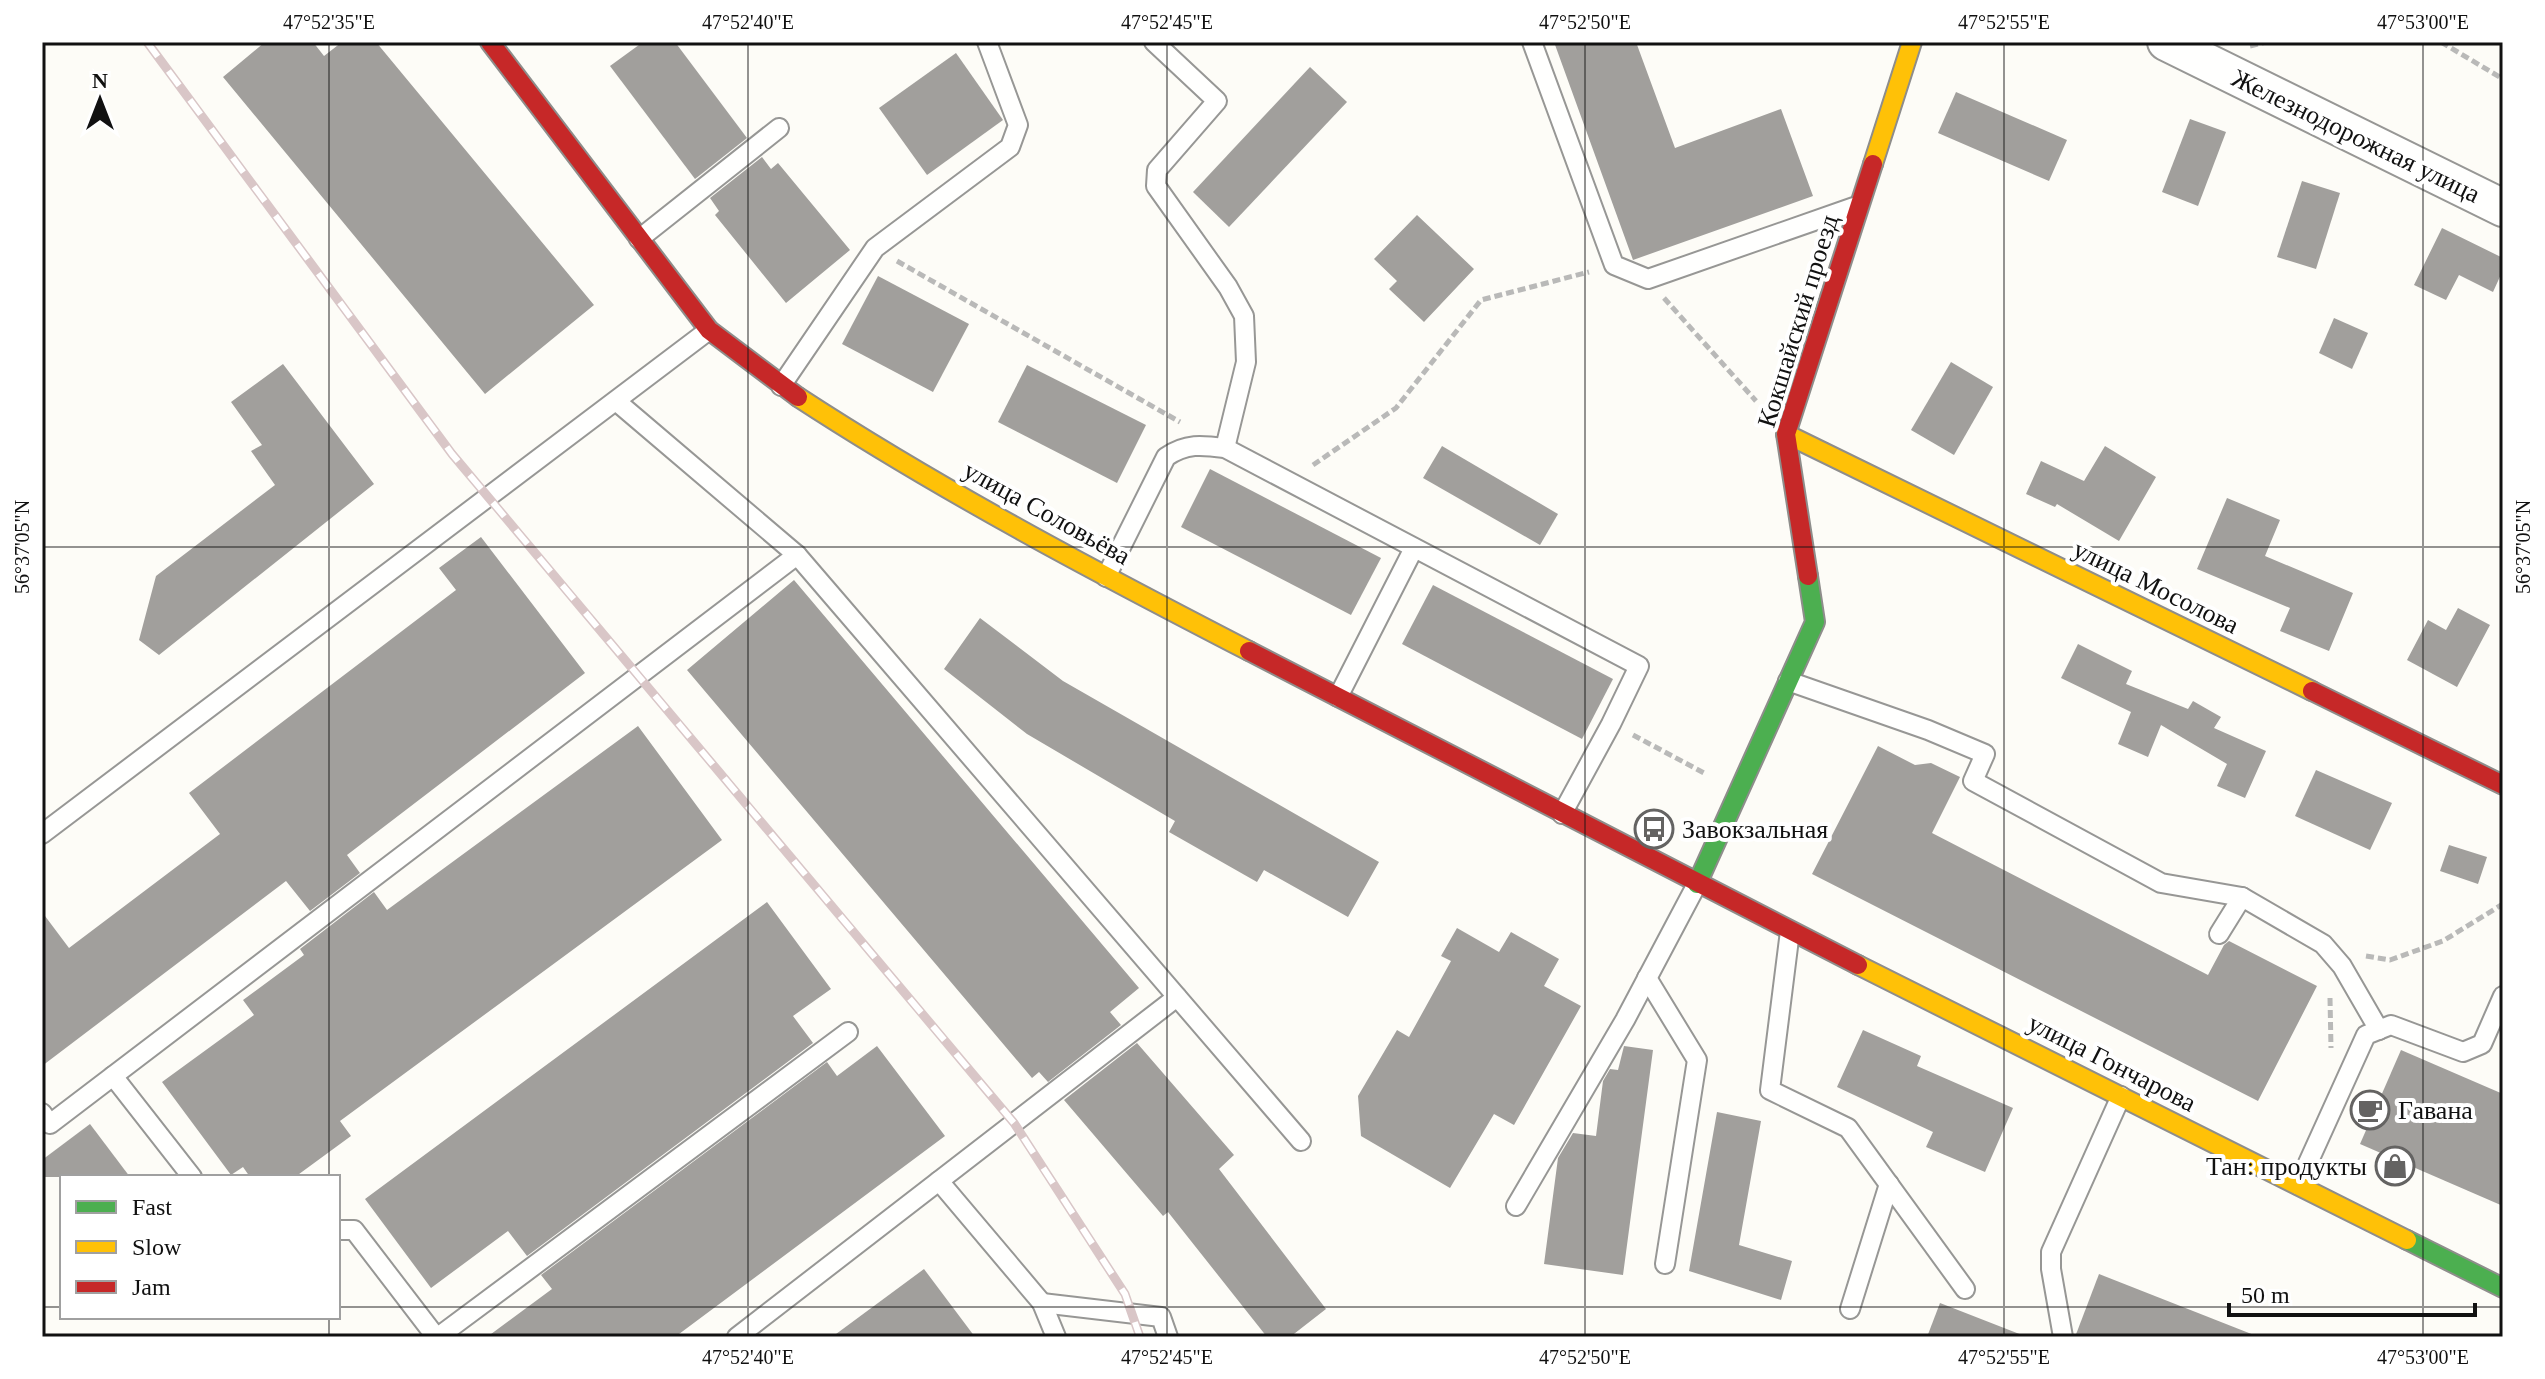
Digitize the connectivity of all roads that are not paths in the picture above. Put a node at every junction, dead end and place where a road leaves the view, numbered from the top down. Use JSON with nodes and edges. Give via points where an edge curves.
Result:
{"nodes":[{"id":1,"x":490,"y":42,"type":"edge"},
{"id":2,"x":987,"y":42,"type":"edge"},
{"id":3,"x":1154,"y":42,"type":"edge"},
{"id":4,"x":1532,"y":42,"type":"edge"},
{"id":5,"x":1912,"y":42,"type":"edge"},
{"id":6,"x":2181,"y":46,"type":"edge"},
{"id":7,"x":779,"y":128,"type":"dead end"},
{"id":8,"x":1861,"y":205,"type":"junction"},
{"id":9,"x":2503,"y":208,"type":"edge"},
{"id":10,"x":639,"y":239,"type":"junction"},
{"id":11,"x":709,"y":330,"type":"junction"},
{"id":12,"x":781,"y":386,"type":"junction"},
{"id":13,"x":616,"y":401,"type":"junction"},
{"id":14,"x":1786,"y":434,"type":"junction"},
{"id":15,"x":1225,"y":448,"type":"junction"},
{"id":16,"x":1414,"y":548,"type":"junction"},
{"id":17,"x":797,"y":555,"type":"junction"},
{"id":18,"x":1106,"y":577,"type":"junction"},
{"id":19,"x":1788,"y":681,"type":"junction"},
{"id":20,"x":1338,"y":697,"type":"junction"},
{"id":21,"x":2503,"y":785,"type":"edge"},
{"id":22,"x":1562,"y":814,"type":"junction"},
{"id":23,"x":42,"y":834,"type":"edge"},
{"id":24,"x":1697,"y":884,"type":"junction"},
{"id":25,"x":2242,"y":897,"type":"junction"},
{"id":26,"x":1790,"y":931,"type":"junction"},
{"id":27,"x":2219,"y":934,"type":"dead end"},
{"id":28,"x":1647,"y":978,"type":"junction"},
{"id":29,"x":2503,"y":996,"type":"edge"},
{"id":30,"x":1177,"y":997,"type":"junction"},
{"id":31,"x":2379,"y":1030,"type":"junction"},
{"id":32,"x":848,"y":1032,"type":"dead end"},
{"id":33,"x":113,"y":1076,"type":"junction"},
{"id":34,"x":2121,"y":1096,"type":"junction"},
{"id":35,"x":42,"y":1113,"type":"edge"},
{"id":36,"x":1301,"y":1141,"type":"dead end"},
{"id":37,"x":190,"y":1175,"type":"edge"},
{"id":38,"x":939,"y":1181,"type":"junction"},
{"id":39,"x":1889,"y":1184,"type":"junction"},
{"id":40,"x":2298,"y":1185,"type":"junction"},
{"id":41,"x":1516,"y":1206,"type":"dead end"},
{"id":42,"x":340,"y":1230,"type":"edge"},
{"id":43,"x":1665,"y":1264,"type":"dead end"},
{"id":44,"x":2503,"y":1288,"type":"edge"},
{"id":45,"x":1965,"y":1289,"type":"dead end"},
{"id":46,"x":1042,"y":1303,"type":"junction"},
{"id":47,"x":1850,"y":1309,"type":"dead end"},
{"id":48,"x":437,"y":1337,"type":"edge"},
{"id":49,"x":737,"y":1337,"type":"edge"},
{"id":50,"x":1056,"y":1337,"type":"edge"},
{"id":51,"x":1168,"y":1337,"type":"edge"},
{"id":52,"x":2063,"y":1337,"type":"edge"}],
"edges":[{"from":1,"to":10,"type":"street","name":"улица Соловьёва"},
{"from":2,"to":12,"type":"lane","via":[[1018,125],[1010,147],[875,248]]},
{"from":3,"to":15,"type":"lane","via":[[1217,101],[1157,170],[1156,186],[1244,316],[1246,362]]},
{"from":4,"to":8,"type":"lane","via":[[1614,265],[1648,279]]},
{"from":5,"to":8,"type":"street","name":"Кокшайский проезд"},
{"from":6,"to":9,"type":"street","name":"Железнодорожная улица"},
{"from":7,"to":10,"type":"lane"},
{"from":8,"to":14,"type":"street","name":"Кокшайский проезд"},
{"from":10,"to":11,"type":"street","name":"улица Соловьёва"},
{"from":11,"to":12,"type":"street","name":"улица Соловьёва"},
{"from":11,"to":13,"type":"lane"},
{"from":12,"to":18,"type":"street","name":"улица Соловьёва","via":[[858,436]]},
{"from":13,"to":17,"type":"lane"},
{"from":13,"to":23,"type":"lane"},
{"from":14,"to":19,"type":"street","name":"Кокшайский проезд","via":[[1815,622]]},
{"from":14,"to":21,"type":"street","name":"улица Мосолова"},
{"from":15,"to":16,"type":"lane"},
{"from":15,"to":18,"type":"lane","via":[[1198,444],[1166,457]]},
{"from":16,"to":20,"type":"lane"},
{"from":16,"to":22,"type":"lane","via":[[1639,666]]},
{"from":17,"to":30,"type":"lane"},
{"from":17,"to":33,"type":"lane"},
{"from":18,"to":20,"type":"street","name":"улица Соловьёва"},
{"from":19,"to":24,"type":"street","name":"Кокшайский проезд"},
{"from":19,"to":25,"type":"lane","via":[[1985,754],[1973,781],[2161,883]]},
{"from":20,"to":22,"type":"street","name":"улица Соловьёва"},
{"from":22,"to":24,"type":"street","name":"улица Соловьёва"},
{"from":24,"to":26,"type":"street","name":"улица Гончарова"},
{"from":24,"to":28,"type":"lane"},
{"from":25,"to":27,"type":"lane"},
{"from":25,"to":31,"type":"lane","via":[[2323,944]]},
{"from":26,"to":34,"type":"street","name":"улица Гончарова"},
{"from":26,"to":39,"type":"lane","via":[[1770,1090],[1848,1128]]},
{"from":28,"to":41,"type":"lane"},
{"from":28,"to":43,"type":"lane","via":[[1697,1060]]},
{"from":29,"to":31,"type":"lane","via":[[2482,1044],[2463,1052],[2391,1025]]},
{"from":30,"to":36,"type":"lane"},
{"from":30,"to":38,"type":"lane"},
{"from":31,"to":40,"type":"lane","via":[[2366,1035]]},
{"from":32,"to":48,"type":"lane"},
{"from":33,"to":35,"type":"lane","via":[[50,1124]]},
{"from":33,"to":37,"type":"lane"},
{"from":34,"to":40,"type":"street","name":"улица Гончарова"},
{"from":34,"to":52,"type":"lane","via":[[2051,1252]]},
{"from":38,"to":46,"type":"lane"},
{"from":38,"to":49,"type":"lane"},
{"from":39,"to":45,"type":"lane"},
{"from":39,"to":47,"type":"lane"},
{"from":40,"to":44,"type":"street","name":"улица Гончарова"},
{"from":42,"to":48,"type":"lane","via":[[354,1230]]},
{"from":46,"to":50,"type":"lane"},
{"from":46,"to":51,"type":"lane","via":[[1161,1317]]}]}
